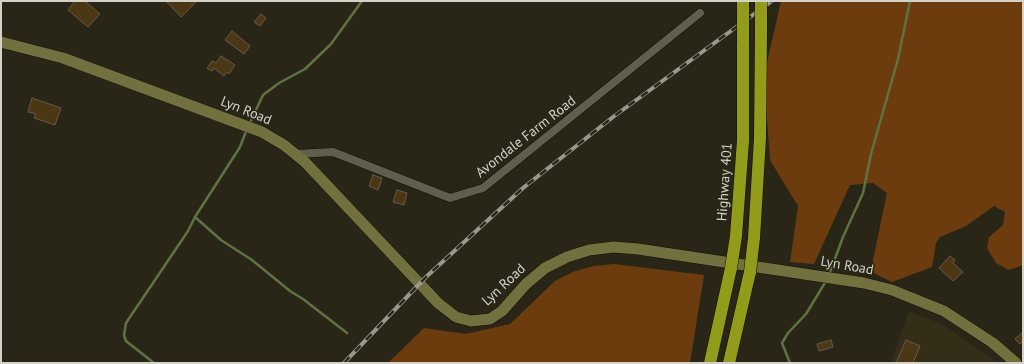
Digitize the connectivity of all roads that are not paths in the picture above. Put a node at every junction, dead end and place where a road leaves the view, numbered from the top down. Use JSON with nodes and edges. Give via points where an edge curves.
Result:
{"nodes":[{"id":1,"x":743,"y":1,"type":"edge"},
{"id":2,"x":761,"y":1,"type":"edge"},
{"id":3,"x":700,"y":13,"type":"dead end"},
{"id":4,"x":1,"y":42,"type":"edge"},
{"id":5,"x":296,"y":154,"type":"junction"},
{"id":6,"x":710,"y":363,"type":"edge"},
{"id":7,"x":729,"y":363,"type":"edge"},
{"id":8,"x":1016,"y":363,"type":"edge"}],
"edges":[{"from":1,"to":6,"type":"highway","name":"Highway 401","bridge":true,"via":[[743,141],[736,236]]},
{"from":2,"to":7,"type":"highway","bridge":true,"via":[[760,138],[754,238],[750,272]]},
{"from":3,"to":5,"type":"street","name":"Avondale Farm Road","via":[[483,188],[450,198],[333,152]]},
{"from":4,"to":5,"type":"main road","name":"Lyn Road","via":[[62,58],[262,132]]},
{"from":5,"to":8,"type":"main road","name":"Lyn Road","via":[[438,303],[456,317],[471,321],[490,319],[502,311],[526,284],[545,268],[589,250],[614,247],[864,283],[892,290],[944,311]]}]}
